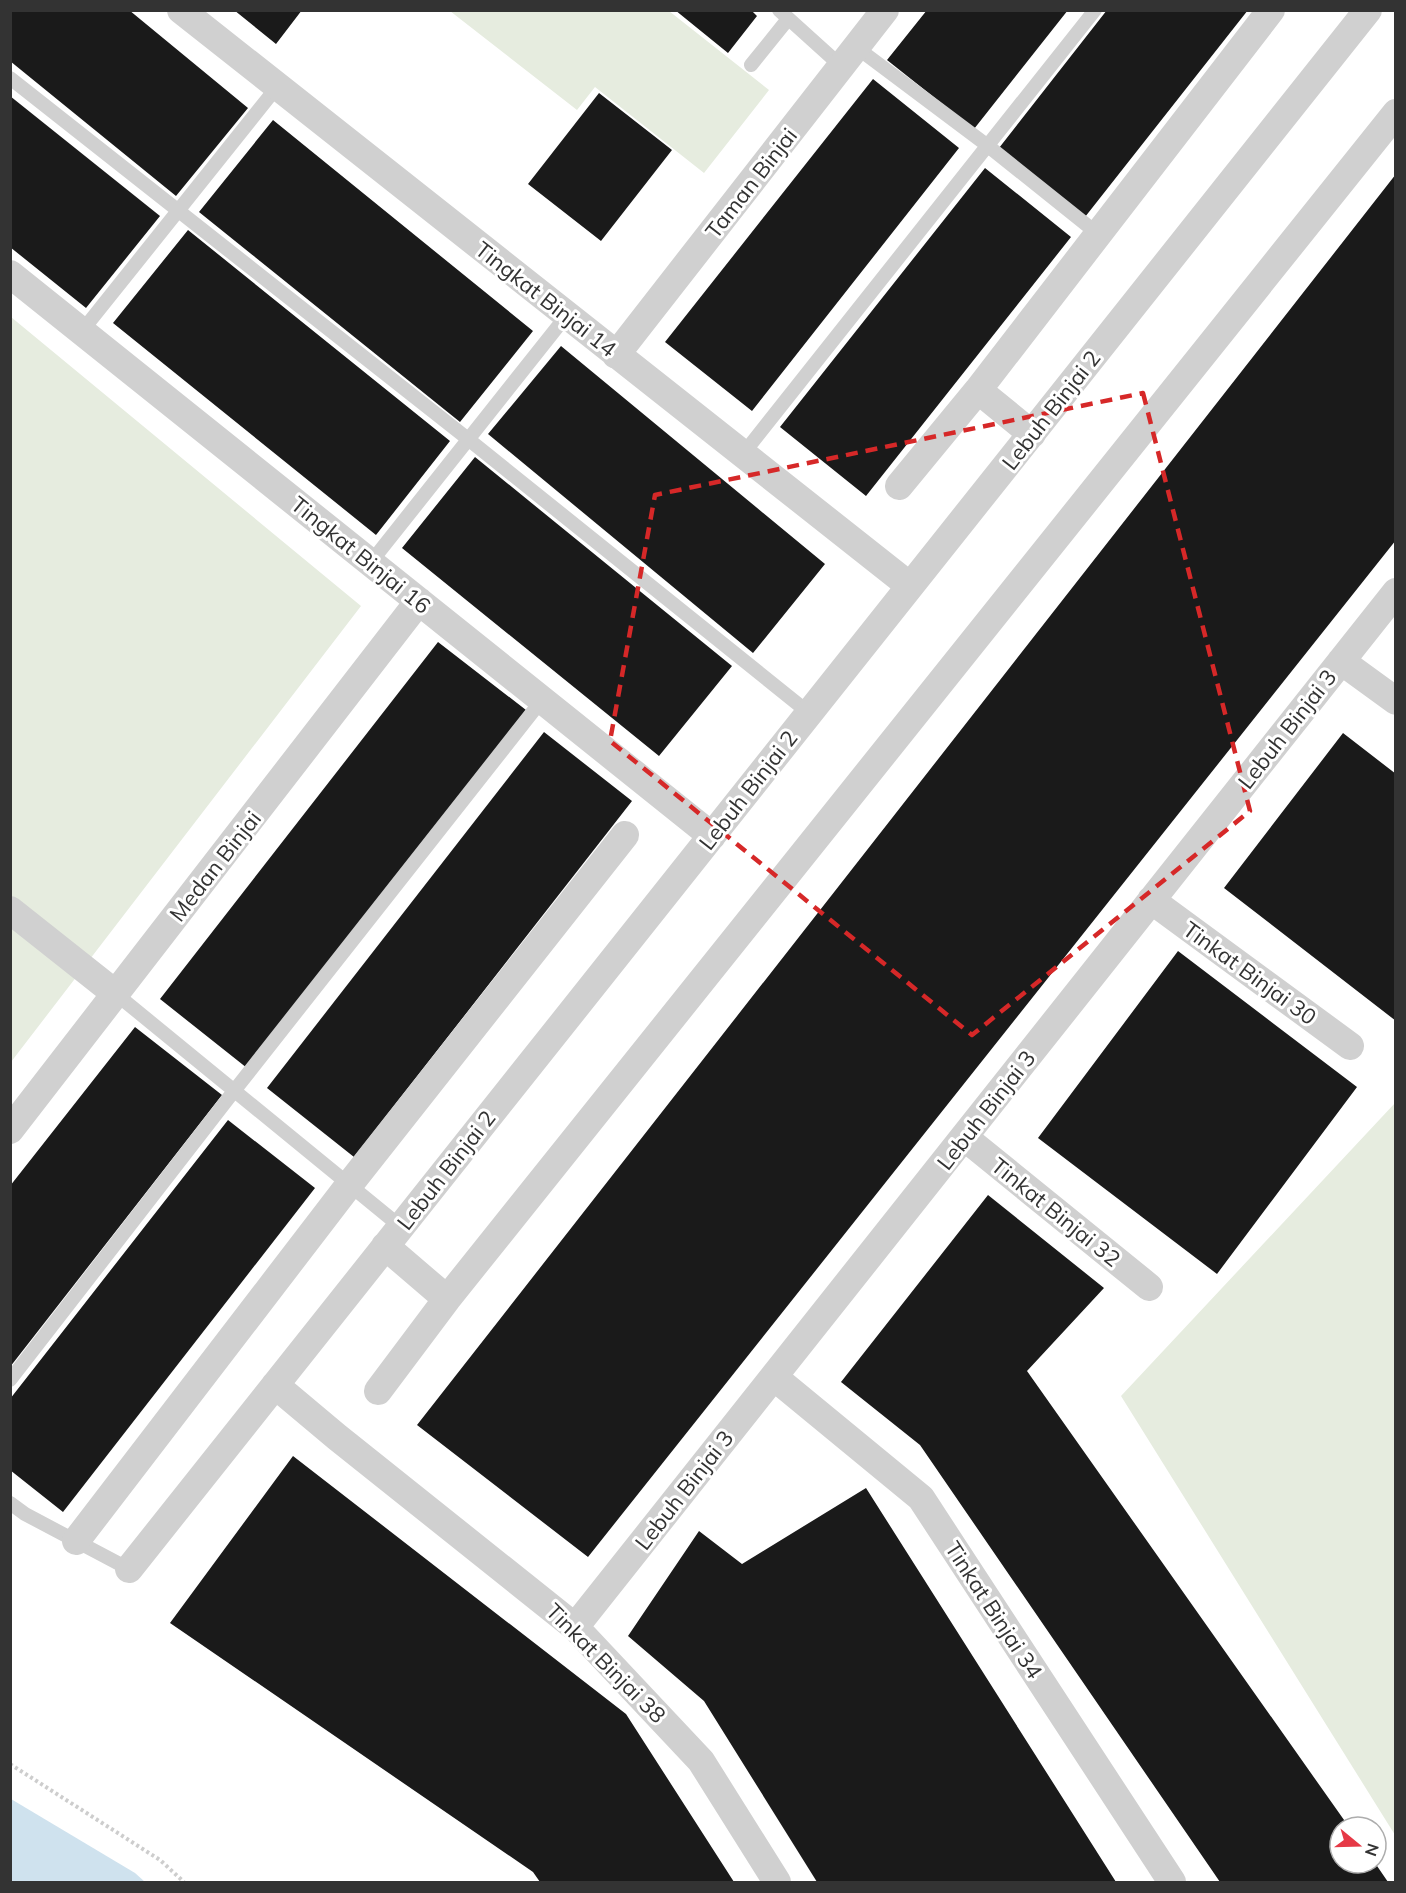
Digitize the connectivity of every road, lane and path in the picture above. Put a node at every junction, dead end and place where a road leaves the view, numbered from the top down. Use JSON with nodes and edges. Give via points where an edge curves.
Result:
{"nodes":[{"id":1,"x":181,"y":10,"type":"edge"},
{"id":2,"x":885,"y":10,"type":"edge"},
{"id":3,"x":1095,"y":10,"type":"edge"},
{"id":4,"x":1271,"y":10,"type":"edge"},
{"id":5,"x":1368,"y":10,"type":"edge"},
{"id":6,"x":784,"y":15,"type":"edge"},
{"id":7,"x":849,"y":57,"type":"junction"},
{"id":8,"x":751,"y":65,"type":"dead end"},
{"id":9,"x":10,"y":78,"type":"edge"},
{"id":10,"x":277,"y":87,"type":"junction"},
{"id":11,"x":1395,"y":113,"type":"edge"},
{"id":12,"x":988,"y":146,"type":"junction"},
{"id":13,"x":179,"y":210,"type":"junction"},
{"id":14,"x":1098,"y":234,"type":"junction"},
{"id":15,"x":10,"y":274,"type":"edge"},
{"id":16,"x":567,"y":315,"type":"junction"},
{"id":17,"x":82,"y":331,"type":"junction"},
{"id":18,"x":616,"y":355,"type":"junction"},
{"id":19,"x":978,"y":390,"type":"junction"},
{"id":20,"x":1032,"y":434,"type":"junction"},
{"id":21,"x":468,"y":439,"type":"junction"},
{"id":22,"x":743,"y":454,"type":"junction"},
{"id":23,"x":899,"y":486,"type":"dead end"},
{"id":24,"x":371,"y":562,"type":"junction"},
{"id":25,"x":910,"y":586,"type":"junction"},
{"id":26,"x":1395,"y":592,"type":"edge"},
{"id":27,"x":419,"y":601,"type":"junction"},
{"id":28,"x":1341,"y":661,"type":"junction"},
{"id":29,"x":542,"y":700,"type":"junction"},
{"id":30,"x":1395,"y":701,"type":"edge"},
{"id":31,"x":809,"y":713,"type":"junction"},
{"id":32,"x":625,"y":835,"type":"dead end"},
{"id":33,"x":712,"y":836,"type":"junction"},
{"id":34,"x":1151,"y":900,"type":"junction"},
{"id":35,"x":10,"y":910,"type":"edge"},
{"id":36,"x":116,"y":994,"type":"junction"},
{"id":37,"x":1350,"y":1047,"type":"dead end"},
{"id":38,"x":234,"y":1091,"type":"junction"},
{"id":39,"x":10,"y":1130,"type":"edge"},
{"id":40,"x":964,"y":1137,"type":"junction"},
{"id":41,"x":349,"y":1185,"type":"junction"},
{"id":42,"x":393,"y":1237,"type":"junction"},
{"id":43,"x":1149,"y":1287,"type":"dead end"},
{"id":44,"x":447,"y":1299,"type":"junction"},
{"id":45,"x":774,"y":1377,"type":"junction"},
{"id":46,"x":10,"y":1380,"type":"edge"},
{"id":47,"x":275,"y":1385,"type":"junction"},
{"id":48,"x":378,"y":1391,"type":"dead end"},
{"id":49,"x":10,"y":1503,"type":"edge"},
{"id":50,"x":76,"y":1541,"type":"junction"},
{"id":51,"x":129,"y":1569,"type":"joint"},
{"id":52,"x":575,"y":1626,"type":"junction"},
{"id":53,"x":10,"y":1764,"type":"edge"},
{"id":54,"x":184,"y":1882,"type":"edge"},
{"id":55,"x":777,"y":1882,"type":"edge"},
{"id":56,"x":1172,"y":1882,"type":"edge"}],
"edges":[{"from":1,"to":10,"type":"street","name":"Tingkat Binjai 14"},
{"from":2,"to":7,"type":"street","name":"Taman Binjai"},
{"from":3,"to":12,"type":"lane"},
{"from":4,"to":14,"type":"street"},
{"from":5,"to":20,"type":"street","name":"Lebuh Binjai 2"},
{"from":6,"to":7,"type":"lane"},
{"from":6,"to":8,"type":"lane"},
{"from":7,"to":12,"type":"lane"},
{"from":7,"to":18,"type":"street","name":"Taman Binjai"},
{"from":9,"to":13,"type":"lane"},
{"from":10,"to":13,"type":"lane"},
{"from":10,"to":16,"type":"street","name":"Tingkat Binjai 14"},
{"from":11,"to":44,"type":"street"},
{"from":12,"to":14,"type":"lane"},
{"from":12,"to":22,"type":"lane"},
{"from":13,"to":17,"type":"lane"},
{"from":13,"to":21,"type":"lane"},
{"from":14,"to":19,"type":"street"},
{"from":15,"to":17,"type":"street","name":"Tingkat Binjai 16"},
{"from":16,"to":18,"type":"street","name":"Tingkat Binjai 14"},
{"from":16,"to":21,"type":"lane"},
{"from":17,"to":24,"type":"street","name":"Tingkat Binjai 16"},
{"from":18,"to":22,"type":"street","name":"Tingkat Binjai 14"},
{"from":19,"to":20,"type":"street"},
{"from":19,"to":23,"type":"street"},
{"from":20,"to":25,"type":"street","name":"Lebuh Binjai 2"},
{"from":21,"to":24,"type":"lane"},
{"from":21,"to":31,"type":"lane"},
{"from":22,"to":25,"type":"street","name":"Tingkat Binjai 14"},
{"from":24,"to":27,"type":"street","name":"Tingkat Binjai 16"},
{"from":25,"to":31,"type":"street","name":"Lebuh Binjai 2"},
{"from":26,"to":28,"type":"street","name":"Lebuh Binjai 3"},
{"from":27,"to":29,"type":"street","name":"Tingkat Binjai 16"},
{"from":27,"to":36,"type":"street","name":"Medan Binjai"},
{"from":28,"to":30,"type":"street"},
{"from":28,"to":34,"type":"street","name":"Lebuh Binjai 3"},
{"from":29,"to":33,"type":"street","name":"Tingkat Binjai 16"},
{"from":29,"to":38,"type":"lane"},
{"from":31,"to":33,"type":"street","name":"Lebuh Binjai 2"},
{"from":32,"to":41,"type":"street"},
{"from":33,"to":42,"type":"street","name":"Lebuh Binjai 2"},
{"from":34,"to":37,"type":"street","name":"Tinkat Binjai 30"},
{"from":34,"to":40,"type":"street","name":"Lebuh Binjai 3"},
{"from":35,"to":36,"type":"street"},
{"from":36,"to":38,"type":"lane"},
{"from":36,"to":39,"type":"street","name":"Medan Binjai"},
{"from":38,"to":41,"type":"lane"},
{"from":38,"to":46,"type":"lane"},
{"from":40,"to":43,"type":"street","name":"Tinkat Binjai 32"},
{"from":40,"to":45,"type":"street","name":"Lebuh Binjai 3"},
{"from":41,"to":42,"type":"lane"},
{"from":41,"to":50,"type":"street"},
{"from":42,"to":44,"type":"street"},
{"from":42,"to":47,"type":"street","name":"Lebuh Binjai 2"},
{"from":44,"to":48,"type":"street"},
{"from":45,"to":52,"type":"street","name":"Lebuh Binjai 3"},
{"from":45,"to":56,"type":"street","name":"Tinkat Binjai 34","via":[[921,1498]]},
{"from":47,"to":51,"type":"street","name":"Lebuh Binjai 2"},
{"from":47,"to":52,"type":"street","name":"Tinkat Binjai 38"},
{"from":49,"to":50,"type":"lane"},
{"from":50,"to":51,"type":"lane"},
{"from":52,"to":55,"type":"street","name":"Tinkat Binjai 38","via":[[701,1761]]},
{"from":53,"to":54,"type":"path","via":[[160,1860]]}]}
